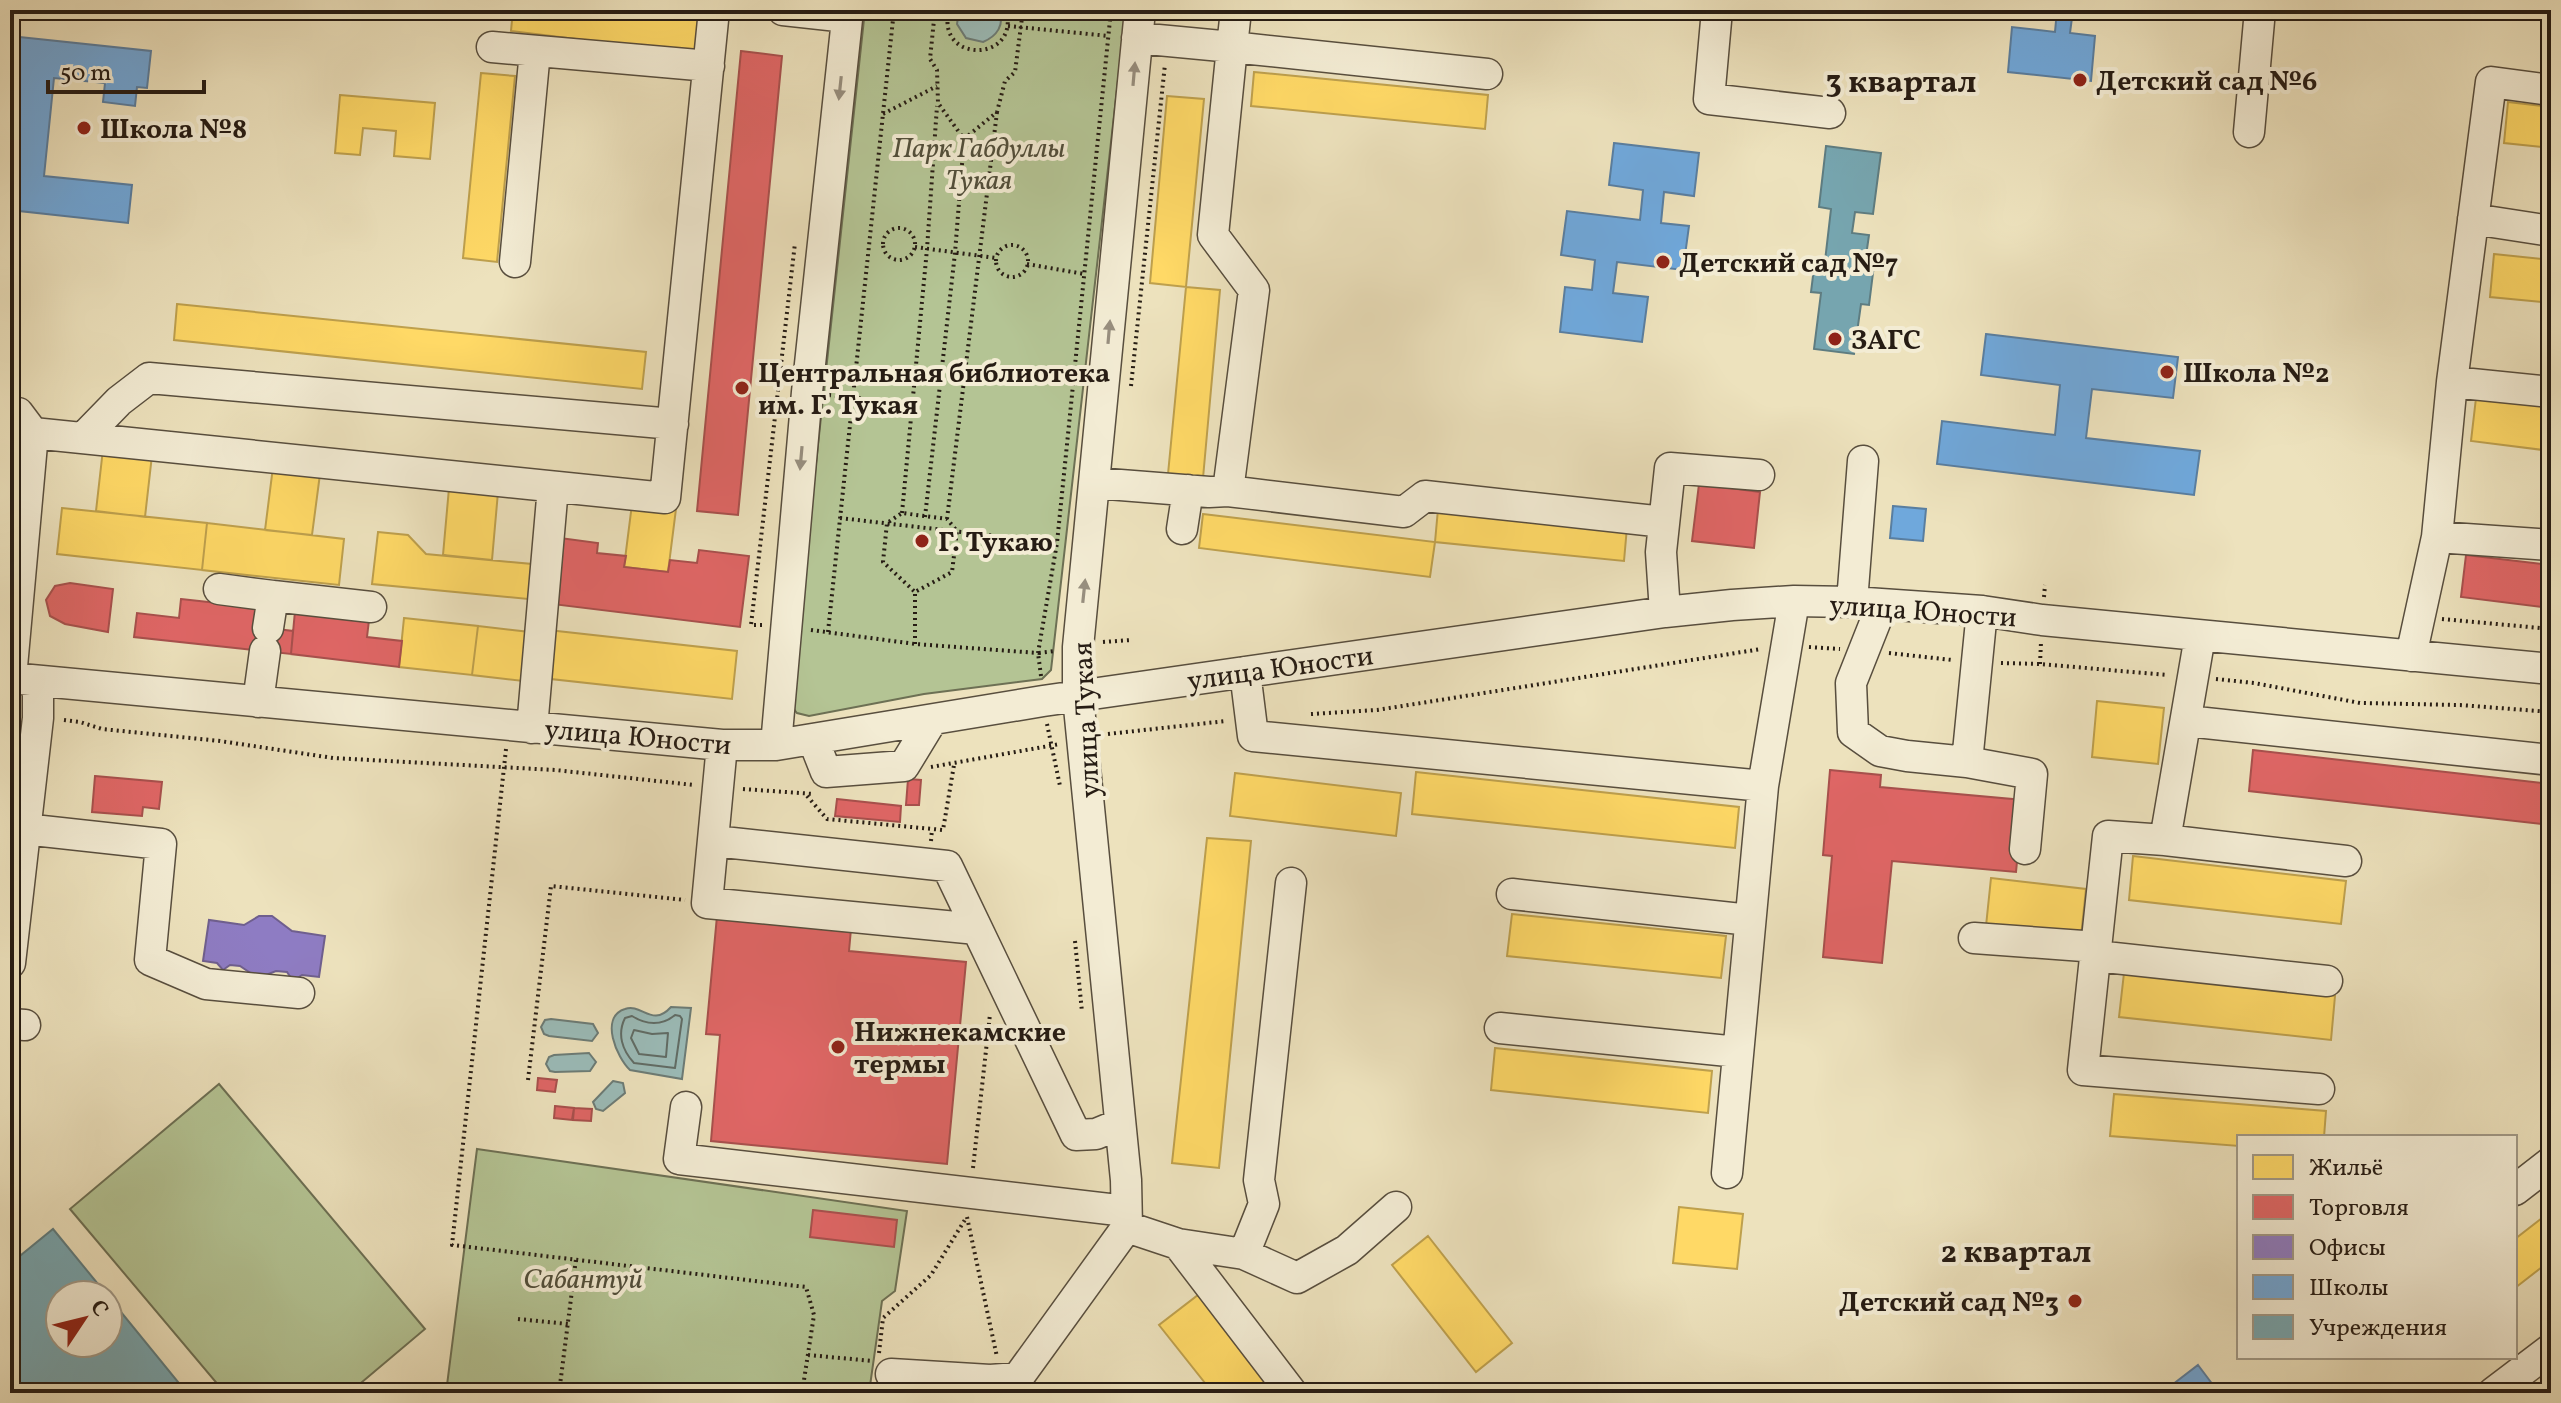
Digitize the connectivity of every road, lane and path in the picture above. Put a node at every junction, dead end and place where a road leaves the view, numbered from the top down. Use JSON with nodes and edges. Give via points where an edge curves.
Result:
{"nodes":[{"id":1,"x":714,"y":10,"type":"edge"},
{"id":2,"x":783,"y":10,"type":"edge"},
{"id":3,"x":894,"y":10,"type":"edge"},
{"id":4,"x":917,"y":10,"type":"edge"},
{"id":5,"x":1006,"y":10,"type":"edge"},
{"id":6,"x":1023,"y":10,"type":"edge"},
{"id":7,"x":1111,"y":10,"type":"edge"},
{"id":8,"x":1236,"y":10,"type":"edge"},
{"id":9,"x":1717,"y":10,"type":"edge"},
{"id":10,"x":2260,"y":10,"type":"edge"},
{"id":11,"x":935,"y":11,"type":"edge"},
{"id":12,"x":948,"y":12,"type":"edge"},
{"id":13,"x":848,"y":13,"type":"edge"},
{"id":14,"x":1008,"y":26,"type":"junction"},
{"id":15,"x":1022,"y":28,"type":"junction"},
{"id":16,"x":1129,"y":28,"type":"edge"},
{"id":17,"x":1167,"y":41,"type":"junction"},
{"id":18,"x":492,"y":47,"type":"dead end"},
{"id":19,"x":1232,"y":47,"type":"junction"},
{"id":20,"x":535,"y":51,"type":"junction"},
{"id":21,"x":709,"y":66,"type":"junction"},
{"id":22,"x":1487,"y":74,"type":"dead end"},
{"id":23,"x":937,"y":86,"type":"junction"},
{"id":24,"x":2551,"y":90,"type":"edge"},
{"id":25,"x":938,"y":103,"type":"junction"},
{"id":26,"x":997,"y":112,"type":"junction"},
{"id":27,"x":1830,"y":113,"type":"dead end"},
{"id":28,"x":883,"y":114,"type":"junction"},
{"id":29,"x":2249,"y":132,"type":"dead end"},
{"id":30,"x":964,"y":139,"type":"junction"},
{"id":31,"x":2473,"y":219,"type":"junction"},
{"id":32,"x":2551,"y":231,"type":"edge"},
{"id":33,"x":796,"y":238,"type":"dead end"},
{"id":34,"x":869,"y":239,"type":"junction"},
{"id":35,"x":883,"y":241,"type":"junction"},
{"id":36,"x":915,"y":247,"type":"junction"},
{"id":37,"x":927,"y":249,"type":"junction"},
{"id":38,"x":955,"y":253,"type":"junction"},
{"id":39,"x":980,"y":257,"type":"junction"},
{"id":40,"x":996,"y":258,"type":"junction"},
{"id":41,"x":515,"y":262,"type":"dead end"},
{"id":42,"x":1027,"y":264,"type":"junction"},
{"id":43,"x":1084,"y":274,"type":"junction"},
{"id":44,"x":2452,"y":382,"type":"junction"},
{"id":45,"x":1131,"y":390,"type":"dead end"},
{"id":46,"x":793,"y":391,"type":"junction"},
{"id":47,"x":2551,"y":392,"type":"edge"},
{"id":48,"x":851,"y":397,"type":"junction"},
{"id":49,"x":910,"y":404,"type":"junction"},
{"id":50,"x":18,"y":416,"type":"edge"},
{"id":51,"x":673,"y":424,"type":"junction"},
{"id":52,"x":83,"y":438,"type":"junction"},
{"id":53,"x":1863,"y":461,"type":"dead end"},
{"id":54,"x":1759,"y":475,"type":"dead end"},
{"id":55,"x":1095,"y":483,"type":"junction"},
{"id":56,"x":553,"y":487,"type":"junction"},
{"id":57,"x":1188,"y":490,"type":"junction"},
{"id":58,"x":1228,"y":491,"type":"junction"},
{"id":59,"x":902,"y":513,"type":"junction"},
{"id":60,"x":925,"y":517,"type":"junction"},
{"id":61,"x":840,"y":518,"type":"junction"},
{"id":62,"x":947,"y":519,"type":"junction"},
{"id":63,"x":1664,"y":522,"type":"junction"},
{"id":64,"x":887,"y":523,"type":"junction"},
{"id":65,"x":1182,"y":529,"type":"dead end"},
{"id":66,"x":957,"y":531,"type":"junction"},
{"id":67,"x":2437,"y":537,"type":"junction"},
{"id":68,"x":1057,"y":543,"type":"junction"},
{"id":69,"x":2551,"y":545,"type":"edge"},
{"id":70,"x":219,"y":589,"type":"dead end"},
{"id":71,"x":915,"y":592,"type":"junction"},
{"id":72,"x":273,"y":596,"type":"junction"},
{"id":73,"x":1794,"y":601,"type":"junction"},
{"id":74,"x":1867,"y":604,"type":"junction"},
{"id":75,"x":371,"y":607,"type":"dead end"},
{"id":76,"x":1982,"y":611,"type":"junction"},
{"id":77,"x":1665,"y":612,"type":"junction"},
{"id":78,"x":2438,"y":618,"type":"dead end"},
{"id":79,"x":785,"y":627,"type":"junction"},
{"id":80,"x":2551,"y":629,"type":"edge"},
{"id":81,"x":828,"y":632,"type":"junction"},
{"id":82,"x":2200,"y":636,"type":"junction"},
{"id":83,"x":915,"y":644,"type":"junction"},
{"id":84,"x":2411,"y":656,"type":"junction"},
{"id":85,"x":2551,"y":669,"type":"edge"},
{"id":86,"x":1245,"y":672,"type":"junction"},
{"id":87,"x":19,"y":679,"type":"edge"},
{"id":88,"x":1078,"y":697,"type":"junction"},
{"id":89,"x":258,"y":702,"type":"junction"},
{"id":90,"x":38,"y":718,"type":"junction"},
{"id":91,"x":932,"y":720,"type":"junction"},
{"id":92,"x":2187,"y":721,"type":"junction"},
{"id":93,"x":520,"y":727,"type":"junction"},
{"id":94,"x":813,"y":739,"type":"junction"},
{"id":95,"x":722,"y":745,"type":"junction"},
{"id":96,"x":776,"y":745,"type":"junction"},
{"id":97,"x":2551,"y":760,"type":"edge"},
{"id":98,"x":1967,"y":762,"type":"junction"},
{"id":99,"x":504,"y":767,"type":"junction"},
{"id":100,"x":926,"y":769,"type":"dead end"},
{"id":101,"x":1763,"y":786,"type":"junction"},
{"id":102,"x":719,"y":787,"type":"junction"},
{"id":103,"x":817,"y":794,"type":"dead end"},
{"id":104,"x":806,"y":795,"type":"junction"},
{"id":105,"x":24,"y":829,"type":"junction"},
{"id":106,"x":2165,"y":840,"type":"junction"},
{"id":107,"x":714,"y":841,"type":"junction"},
{"id":108,"x":2025,"y":849,"type":"dead end"},
{"id":109,"x":2346,"y":861,"type":"dead end"},
{"id":110,"x":1291,"y":883,"type":"dead end"},
{"id":111,"x":1512,"y":894,"type":"dead end"},
{"id":112,"x":707,"y":903,"type":"junction"},
{"id":113,"x":1750,"y":920,"type":"junction"},
{"id":114,"x":977,"y":929,"type":"junction"},
{"id":115,"x":1974,"y":938,"type":"dead end"},
{"id":116,"x":2096,"y":952,"type":"junction"},
{"id":117,"x":10,"y":963,"type":"edge"},
{"id":118,"x":2327,"y":981,"type":"dead end"},
{"id":119,"x":299,"y":993,"type":"dead end"},
{"id":120,"x":992,"y":999,"type":"dead end"},
{"id":121,"x":1500,"y":1028,"type":"dead end"},
{"id":122,"x":1738,"y":1052,"type":"junction"},
{"id":123,"x":528,"y":1080,"type":"dead end"},
{"id":124,"x":2319,"y":1089,"type":"dead end"},
{"id":125,"x":686,"y":1107,"type":"dead end"},
{"id":126,"x":1120,"y":1124,"type":"junction"},
{"id":127,"x":2551,"y":1162,"type":"edge"},
{"id":128,"x":1727,"y":1173,"type":"dead end"},
{"id":129,"x":2517,"y":1188,"type":"edge"},
{"id":130,"x":969,"y":1204,"type":"junction"},
{"id":131,"x":1396,"y":1207,"type":"dead end"},
{"id":132,"x":1127,"y":1219,"type":"junction"},
{"id":133,"x":1178,"y":1244,"type":"junction"},
{"id":134,"x":1244,"y":1254,"type":"junction"},
{"id":135,"x":576,"y":1259,"type":"junction"},
{"id":136,"x":518,"y":1319,"type":"dead end"},
{"id":137,"x":568,"y":1324,"type":"junction"},
{"id":138,"x":2551,"y":1349,"type":"edge"},
{"id":139,"x":808,"y":1355,"type":"junction"},
{"id":140,"x":891,"y":1374,"type":"dead end"},
{"id":141,"x":1005,"y":1384,"type":"edge"},
{"id":142,"x":559,"y":1393,"type":"edge"},
{"id":143,"x":802,"y":1393,"type":"edge"},
{"id":144,"x":1292,"y":1393,"type":"edge"},
{"id":145,"x":2493,"y":1393,"type":"edge"}],
"edges":[{"from":1,"to":21,"type":"street"},
{"from":2,"to":13,"type":"street"},
{"from":3,"to":28,"type":"path"},
{"from":4,"to":11,"type":"path"},
{"from":5,"to":14,"type":"path"},
{"from":6,"to":15,"type":"path"},
{"from":7,"to":16,"type":"path"},
{"from":8,"to":19,"type":"street"},
{"from":9,"to":27,"type":"street","via":[[1709,99]]},
{"from":10,"to":29,"type":"street"},
{"from":11,"to":12,"type":"path"},
{"from":11,"to":23,"type":"path","via":[[930,59],[937,70]]},
{"from":12,"to":14,"type":"path","via":[[952,37],[972,51],[995,46]]},
{"from":13,"to":46,"type":"street","one_way":true},
{"from":14,"to":15,"type":"path"},
{"from":15,"to":16,"type":"path"},
{"from":15,"to":26,"type":"path","via":[[1015,72],[1005,81]]},
{"from":16,"to":17,"type":"street"},
{"from":16,"to":43,"type":"path"},
{"from":55,"to":16,"type":"street","name":"улица Тукая","one_way":true},
{"from":17,"to":19,"type":"street"},
{"from":17,"to":45,"type":"path"},
{"from":18,"to":20,"type":"street"},
{"from":19,"to":22,"type":"street"},
{"from":19,"to":58,"type":"street","via":[[1213,235],[1254,290]]},
{"from":20,"to":21,"type":"street"},
{"from":20,"to":41,"type":"street"},
{"from":21,"to":51,"type":"street"},
{"from":23,"to":25,"type":"path"},
{"from":23,"to":28,"type":"path"},
{"from":24,"to":31,"type":"street","via":[[2491,82]]},
{"from":25,"to":30,"type":"path"},
{"from":25,"to":37,"type":"path"},
{"from":26,"to":30,"type":"path"},
{"from":26,"to":39,"type":"path"},
{"from":28,"to":34,"type":"path"},
{"from":30,"to":38,"type":"path"},
{"from":31,"to":32,"type":"street"},
{"from":31,"to":44,"type":"street"},
{"from":33,"to":46,"type":"path"},
{"from":34,"to":35,"type":"path"},
{"from":34,"to":48,"type":"path"},
{"from":35,"to":36,"type":"path","via":[[885,253],[896,260],[908,258]]},
{"from":35,"to":36,"type":"path","via":[[890,230],[902,228],[913,235]]},
{"from":36,"to":37,"type":"path"},
{"from":37,"to":38,"type":"path"},
{"from":37,"to":49,"type":"path"},
{"from":38,"to":39,"type":"path"},
{"from":38,"to":60,"type":"path"},
{"from":39,"to":40,"type":"path"},
{"from":39,"to":62,"type":"path"},
{"from":40,"to":42,"type":"path","via":[[998,270],[1008,277],[1021,274]]},
{"from":40,"to":42,"type":"path","via":[[1003,247],[1015,245],[1025,251]]},
{"from":42,"to":43,"type":"path"},
{"from":43,"to":68,"type":"path"},
{"from":44,"to":47,"type":"street"},
{"from":44,"to":67,"type":"street"},
{"from":46,"to":48,"type":"path"},
{"from":46,"to":79,"type":"street","one_way":true},
{"from":46,"to":79,"type":"path","via":[[751,625]]},
{"from":48,"to":49,"type":"path"},
{"from":48,"to":61,"type":"path"},
{"from":49,"to":59,"type":"path"},
{"from":50,"to":52,"type":"street"},
{"from":50,"to":87,"type":"street"},
{"from":51,"to":52,"type":"street","via":[[149,378]]},
{"from":51,"to":56,"type":"street","via":[[665,498]]},
{"from":52,"to":56,"type":"street"},
{"from":53,"to":74,"type":"street"},
{"from":54,"to":63,"type":"street","via":[[1670,468]]},
{"from":55,"to":57,"type":"street"},
{"from":88,"to":55,"type":"street","name":"улица Тукая","one_way":true},
{"from":56,"to":93,"type":"street"},
{"from":57,"to":58,"type":"street"},
{"from":57,"to":65,"type":"street"},
{"from":58,"to":63,"type":"street","via":[[1404,512],[1425,496]]},
{"from":59,"to":60,"type":"path"},
{"from":59,"to":64,"type":"path"},
{"from":60,"to":62,"type":"path"},
{"from":61,"to":64,"type":"path"},
{"from":61,"to":81,"type":"path"},
{"from":62,"to":66,"type":"path"},
{"from":63,"to":77,"type":"street"},
{"from":64,"to":66,"type":"path"},
{"from":64,"to":71,"type":"path","via":[[883,562]]},
{"from":66,"to":68,"type":"path"},
{"from":66,"to":71,"type":"path","via":[[952,572]]},
{"from":67,"to":69,"type":"street"},
{"from":67,"to":84,"type":"street"},
{"from":68,"to":83,"type":"path","via":[[1038,653]]},
{"from":70,"to":72,"type":"street"},
{"from":71,"to":83,"type":"path"},
{"from":72,"to":75,"type":"street"},
{"from":72,"to":89,"type":"street"},
{"from":73,"to":74,"type":"street","name":"улица Юности"},
{"from":73,"to":77,"type":"street","name":"улица Юности"},
{"from":73,"to":101,"type":"street"},
{"from":74,"to":76,"type":"street","name":"улица Юности"},
{"from":74,"to":98,"type":"street","via":[[1851,683],[1853,732],[1880,751]]},
{"from":76,"to":82,"type":"street","name":"улица Юности"},
{"from":76,"to":98,"type":"street"},
{"from":77,"to":86,"type":"street","name":"улица Юности"},
{"from":78,"to":80,"type":"path"},
{"from":79,"to":81,"type":"path"},
{"from":79,"to":96,"type":"street"},
{"from":81,"to":83,"type":"path"},
{"from":82,"to":84,"type":"street","name":"улица Юности"},
{"from":82,"to":92,"type":"street"},
{"from":84,"to":85,"type":"street","name":"улица Юности"},
{"from":86,"to":88,"type":"street","name":"улица Юности"},
{"from":86,"to":101,"type":"street","via":[[1253,736]]},
{"from":87,"to":89,"type":"street","name":"улица Юности"},
{"from":87,"to":90,"type":"street"},
{"from":88,"to":91,"type":"street","name":"улица Юности"},
{"from":88,"to":126,"type":"street","name":"улица Тукая"},
{"from":89,"to":93,"type":"street","name":"улица Юности"},
{"from":90,"to":99,"type":"path","via":[[333,758]]},
{"from":90,"to":105,"type":"street"},
{"from":91,"to":94,"type":"street","name":"улица Юности"},
{"from":91,"to":94,"type":"street","via":[[904,766],[826,772]]},
{"from":92,"to":97,"type":"street"},
{"from":92,"to":106,"type":"street"},
{"from":93,"to":95,"type":"street","name":"улица Юности"},
{"from":93,"to":99,"type":"path"},
{"from":94,"to":96,"type":"street","name":"улица Юности"},
{"from":95,"to":96,"type":"street","name":"улица Юности"},
{"from":95,"to":102,"type":"street"},
{"from":98,"to":108,"type":"street","via":[[2032,774]]},
{"from":99,"to":102,"type":"path"},
{"from":99,"to":135,"type":"path","via":[[452,1245]]},
{"from":100,"to":104,"type":"path","via":[[954,765],[943,830],[827,819]]},
{"from":101,"to":113,"type":"street"},
{"from":102,"to":104,"type":"path"},
{"from":102,"to":107,"type":"street"},
{"from":103,"to":104,"type":"path"},
{"from":105,"to":117,"type":"street"},
{"from":105,"to":119,"type":"street","via":[[161,844],[150,960],[206,984]]},
{"from":106,"to":109,"type":"street"},
{"from":106,"to":116,"type":"street","via":[[2108,836]]},
{"from":107,"to":112,"type":"street"},
{"from":107,"to":114,"type":"street","via":[[947,866]]},
{"from":110,"to":134,"type":"street","via":[[1259,1180],[1264,1204]]},
{"from":111,"to":113,"type":"street"},
{"from":112,"to":114,"type":"street"},
{"from":112,"to":123,"type":"path","via":[[551,886]]},
{"from":113,"to":122,"type":"street"},
{"from":114,"to":126,"type":"street","via":[[1076,1135]]},
{"from":115,"to":116,"type":"street"},
{"from":116,"to":118,"type":"street"},
{"from":116,"to":124,"type":"street","via":[[2083,1070]]},
{"from":120,"to":130,"type":"path"},
{"from":121,"to":122,"type":"street"},
{"from":122,"to":128,"type":"street"},
{"from":125,"to":130,"type":"street","via":[[679,1159]]},
{"from":126,"to":132,"type":"street","name":"улица Тукая"},
{"from":127,"to":129,"type":"street"},
{"from":130,"to":132,"type":"street"},
{"from":130,"to":139,"type":"path","via":[[931,1275],[883,1318],[878,1361]]},
{"from":130,"to":141,"type":"path"},
{"from":131,"to":134,"type":"street","via":[[1347,1250],[1297,1278]]},
{"from":132,"to":133,"type":"street"},
{"from":132,"to":141,"type":"street"},
{"from":133,"to":134,"type":"street"},
{"from":133,"to":144,"type":"street"},
{"from":135,"to":137,"type":"path"},
{"from":135,"to":139,"type":"path","via":[[806,1287],[814,1315]]},
{"from":136,"to":137,"type":"path"},
{"from":137,"to":142,"type":"path"},
{"from":138,"to":145,"type":"street"},
{"from":139,"to":143,"type":"path"},
{"from":140,"to":141,"type":"street"}]}
